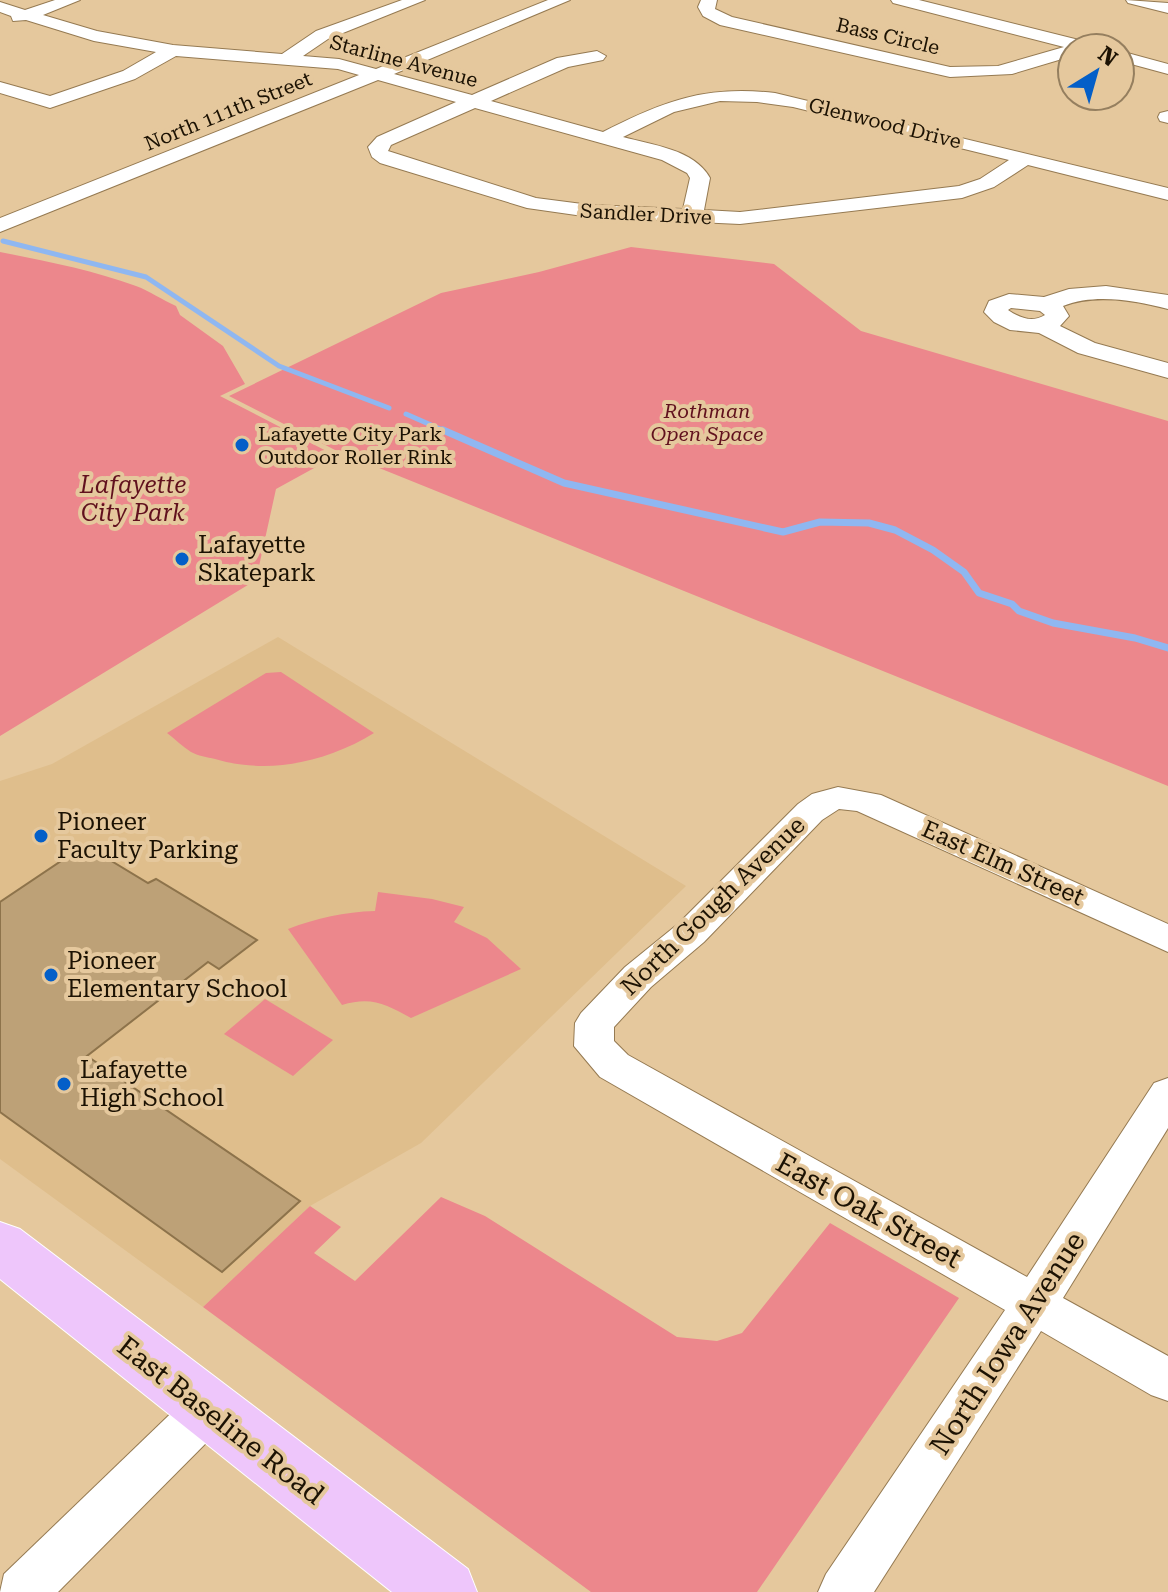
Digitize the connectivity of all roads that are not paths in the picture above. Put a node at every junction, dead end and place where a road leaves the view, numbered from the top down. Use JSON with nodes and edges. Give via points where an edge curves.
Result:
{"nodes":[{"id":1,"x":72,"y":0,"type":"edge"},
{"id":2,"x":417,"y":0,"type":"edge"},
{"id":3,"x":562,"y":0,"type":"edge"},
{"id":4,"x":709,"y":0,"type":"edge"},
{"id":5,"x":899,"y":0,"type":"edge"},
{"id":6,"x":1134,"y":0,"type":"edge"},
{"id":7,"x":0,"y":7,"type":"edge"},
{"id":8,"x":1168,"y":8,"type":"edge"},
{"id":9,"x":22,"y":16,"type":"junction"},
{"id":10,"x":0,"y":23,"type":"edge"},
{"id":11,"x":1056,"y":42,"type":"edge"},
{"id":12,"x":173,"y":50,"type":"junction"},
{"id":13,"x":597,"y":56,"type":"dead end"},
{"id":14,"x":1056,"y":56,"type":"edge"},
{"id":15,"x":286,"y":59,"type":"junction"},
{"id":16,"x":1136,"y":60,"type":"edge"},
{"id":17,"x":1168,"y":69,"type":"edge"},
{"id":18,"x":378,"y":74,"type":"junction"},
{"id":19,"x":0,"y":87,"type":"edge"},
{"id":20,"x":474,"y":101,"type":"junction"},
{"id":21,"x":604,"y":139,"type":"junction"},
{"id":22,"x":1026,"y":158,"type":"junction"},
{"id":23,"x":1168,"y":194,"type":"edge"},
{"id":24,"x":692,"y":216,"type":"junction"},
{"id":25,"x":0,"y":226,"type":"edge"},
{"id":26,"x":1168,"y":302,"type":"edge"},
{"id":27,"x":1168,"y":371,"type":"edge"},
{"id":28,"x":836,"y":796,"type":"joint"},
{"id":29,"x":1168,"y":939,"type":"edge"},
{"id":30,"x":595,"y":1023,"type":"joint"},
{"id":31,"x":1168,"y":1094,"type":"edge"},
{"id":32,"x":0,"y":1246,"type":"edge"},
{"id":33,"x":1035,"y":1302,"type":"junction"},
{"id":34,"x":1168,"y":1380,"type":"edge"},
{"id":35,"x":207,"y":1410,"type":"junction"},
{"id":36,"x":22,"y":1592,"type":"edge"},
{"id":37,"x":444,"y":1592,"type":"edge"},
{"id":38,"x":844,"y":1592,"type":"edge"}],
"edges":[{"from":1,"to":9,"type":"street"},
{"from":2,"to":15,"type":"street","via":[[322,35]]},
{"from":3,"to":18,"type":"street","name":"North 111th Street"},
{"from":4,"to":14,"type":"street","name":"Bass Circle","via":[[709,12],[726,21],[950,72],[1013,71]]},
{"from":5,"to":11,"type":"street"},
{"from":6,"to":8,"type":"street"},
{"from":7,"to":9,"type":"street","name":"Starline Avenue"},
{"from":9,"to":10,"type":"street"},
{"from":9,"to":12,"type":"street","name":"Starline Avenue"},
{"from":12,"to":15,"type":"street","name":"Starline Avenue"},
{"from":12,"to":19,"type":"street","via":[[129,75],[50,102]]},
{"from":13,"to":20,"type":"street","via":[[563,62]]},
{"from":15,"to":18,"type":"street","name":"Starline Avenue"},
{"from":16,"to":17,"type":"street"},
{"from":18,"to":20,"type":"street","name":"Starline Avenue"},
{"from":18,"to":25,"type":"street","name":"North 111th Street"},
{"from":20,"to":21,"type":"street","name":"Starline Avenue"},
{"from":20,"to":24,"type":"street","name":"Sandler Drive","via":[[384,141],[379,153],[534,204]]},
{"from":21,"to":22,"type":"street","name":"Glenwood Drive","via":[[684,102],[742,96],[791,100]]},
{"from":21,"to":24,"type":"street","name":"Starline Avenue","via":[[669,156],[695,169],[700,178]]},
{"from":22,"to":23,"type":"street","name":"Glenwood Drive"},
{"from":22,"to":24,"type":"street","name":"Sandler Drive","via":[[962,192],[740,218]]},
{"from":26,"to":27,"type":"street","via":[[1089,294],[1044,314],[1054,334]]},
{"from":28,"to":29,"type":"street","name":"East Elm Street","via":[[869,803]]},
{"from":28,"to":30,"type":"street","name":"North Gough Avenue","via":[[810,812]]},
{"from":30,"to":33,"type":"street","name":"East Oak Street","via":[[594,1046],[614,1066]]},
{"from":31,"to":33,"type":"street","name":"North Iowa Avenue"},
{"from":32,"to":35,"type":"main road","name":"East Baseline Road"},
{"from":33,"to":34,"type":"street","name":"East Oak Street"},
{"from":33,"to":38,"type":"street","name":"North Iowa Avenue"},
{"from":35,"to":36,"type":"street"},
{"from":35,"to":37,"type":"main road","name":"East Baseline Road"}]}
